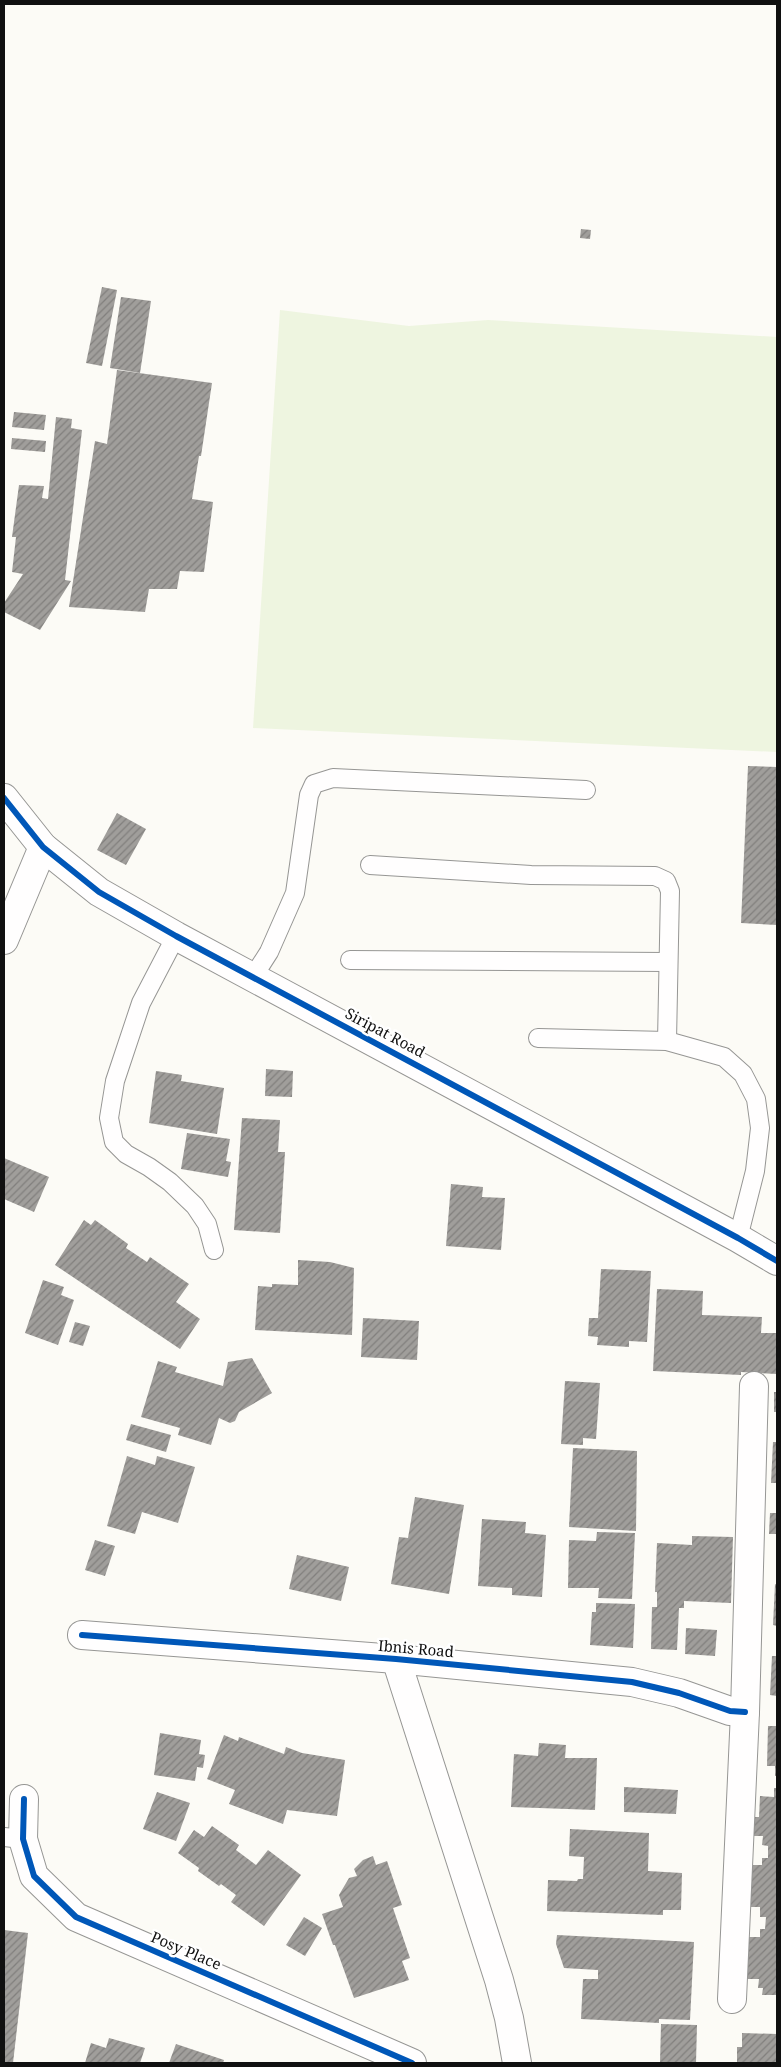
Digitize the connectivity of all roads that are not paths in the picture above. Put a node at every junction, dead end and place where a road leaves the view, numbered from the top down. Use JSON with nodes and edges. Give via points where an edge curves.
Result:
{"nodes":[{"id":1,"x":586,"y":790,"type":"dead end"},
{"id":2,"x":4,"y":798,"type":"edge"},
{"id":3,"x":43,"y":847,"type":"junction"},
{"id":4,"x":370,"y":865,"type":"dead end"},
{"id":5,"x":176,"y":936,"type":"junction"},
{"id":6,"x":4,"y":940,"type":"edge"},
{"id":7,"x":350,"y":960,"type":"dead end"},
{"id":8,"x":668,"y":962,"type":"junction"},
{"id":9,"x":253,"y":977,"type":"junction"},
{"id":10,"x":538,"y":1038,"type":"dead end"},
{"id":11,"x":667,"y":1041,"type":"junction"},
{"id":12,"x":738,"y":1238,"type":"junction"},
{"id":13,"x":214,"y":1250,"type":"dead end"},
{"id":14,"x":777,"y":1261,"type":"edge"},
{"id":15,"x":754,"y":1386,"type":"dead end"},
{"id":16,"x":82,"y":1635,"type":"dead end"},
{"id":17,"x":396,"y":1659,"type":"junction"},
{"id":18,"x":744,"y":1712,"type":"junction"},
{"id":19,"x":24,"y":1799,"type":"dead end"},
{"id":20,"x":13,"y":1838,"type":"edge"},
{"id":21,"x":732,"y":1999,"type":"dead end"},
{"id":22,"x":412,"y":2063,"type":"edge"},
{"id":23,"x":517,"y":2063,"type":"edge"}],
"edges":[{"from":1,"to":9,"type":"lane","via":[[333,778],[314,784],[309,796],[295,893],[269,952]]},
{"from":2,"to":3,"type":"street","name":"Siripat Road"},
{"from":3,"to":5,"type":"street","name":"Siripat Road","via":[[99,892]]},
{"from":3,"to":6,"type":"street"},
{"from":4,"to":8,"type":"lane","via":[[532,875],[655,876],[666,881],[670,891]]},
{"from":5,"to":9,"type":"street","name":"Siripat Road"},
{"from":5,"to":13,"type":"lane","via":[[141,1003],[115,1081],[109,1118],[114,1142],[126,1154],[170,1182],[195,1206],[207,1224]]},
{"from":7,"to":8,"type":"lane"},
{"from":8,"to":11,"type":"lane"},
{"from":9,"to":12,"type":"street","name":"Siripat Road"},
{"from":10,"to":11,"type":"lane"},
{"from":11,"to":12,"type":"lane","via":[[724,1057],[743,1074],[756,1099],[760,1128],[755,1171]]},
{"from":12,"to":14,"type":"street","name":"Siripat Road"},
{"from":15,"to":18,"type":"street"},
{"from":16,"to":17,"type":"street","name":"Ibnis Road"},
{"from":17,"to":18,"type":"street","name":"Ibnis Road","via":[[632,1682],[679,1693],[730,1711]]},
{"from":17,"to":23,"type":"street","name":"Ibnis Road","via":[[499,1980]]},
{"from":18,"to":21,"type":"street"},
{"from":19,"to":20,"type":"street","name":"Posy Place"},
{"from":20,"to":22,"type":"street","name":"Posy Place","via":[[34,1876],[76,1917]]}]}
